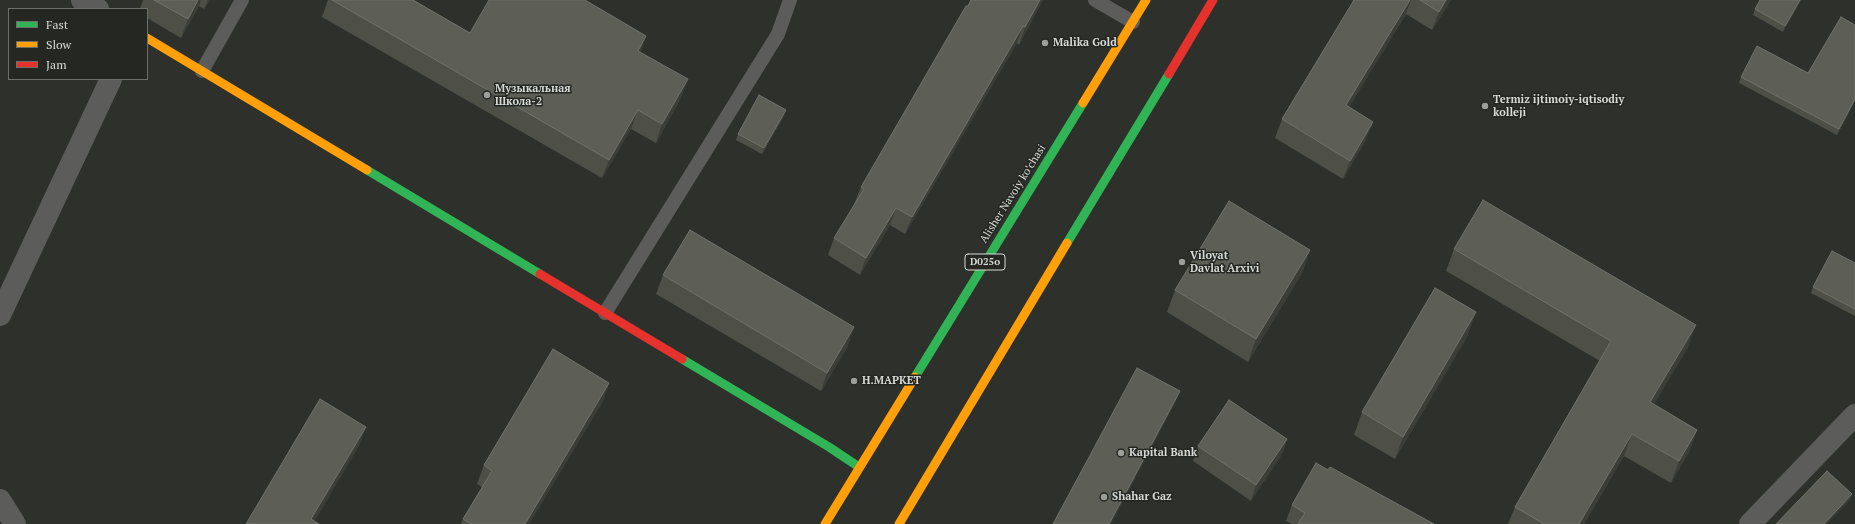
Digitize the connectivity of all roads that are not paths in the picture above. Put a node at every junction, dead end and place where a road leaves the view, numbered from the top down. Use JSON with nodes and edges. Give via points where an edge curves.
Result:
{"nodes":[{"id":1,"x":82,"y":0,"type":"edge"},
{"id":2,"x":242,"y":0,"type":"edge"},
{"id":3,"x":790,"y":0,"type":"edge"},
{"id":4,"x":1095,"y":0,"type":"edge"},
{"id":5,"x":1146,"y":0,"type":"edge"},
{"id":6,"x":1213,"y":0,"type":"edge"},
{"id":7,"x":96,"y":8,"type":"edge"},
{"id":8,"x":1133,"y":22,"type":"junction"},
{"id":9,"x":148,"y":39,"type":"edge"},
{"id":10,"x":202,"y":71,"type":"junction"},
{"id":11,"x":111,"y":80,"type":"edge"},
{"id":12,"x":605,"y":313,"type":"junction"},
{"id":13,"x":0,"y":315,"type":"edge"},
{"id":14,"x":1855,"y":414,"type":"edge"},
{"id":15,"x":859,"y":467,"type":"junction"},
{"id":16,"x":0,"y":500,"type":"edge"},
{"id":17,"x":15,"y":524,"type":"edge"},
{"id":18,"x":825,"y":524,"type":"edge"},
{"id":19,"x":899,"y":524,"type":"edge"},
{"id":20,"x":1750,"y":524,"type":"edge"}],
"edges":[{"from":1,"to":7,"type":"street"},
{"from":2,"to":10,"type":"lane"},
{"from":3,"to":12,"type":"lane","via":[[778,34]]},
{"from":4,"to":8,"type":"lane"},
{"from":5,"to":8,"type":"main road","name":"Alisher Navoiy ko’chasi","number":"D025o"},
{"from":6,"to":19,"type":"main road"},
{"from":8,"to":15,"type":"main road","name":"Alisher Navoiy ko’chasi","number":"D025o"},
{"from":9,"to":10,"type":"main road"},
{"from":10,"to":12,"type":"main road"},
{"from":11,"to":13,"type":"street"},
{"from":12,"to":15,"type":"main road"},
{"from":14,"to":20,"type":"street"},
{"from":15,"to":18,"type":"main road","name":"Alisher Navoiy ko’chasi","number":"D025o"},
{"from":16,"to":17,"type":"street"}]}
